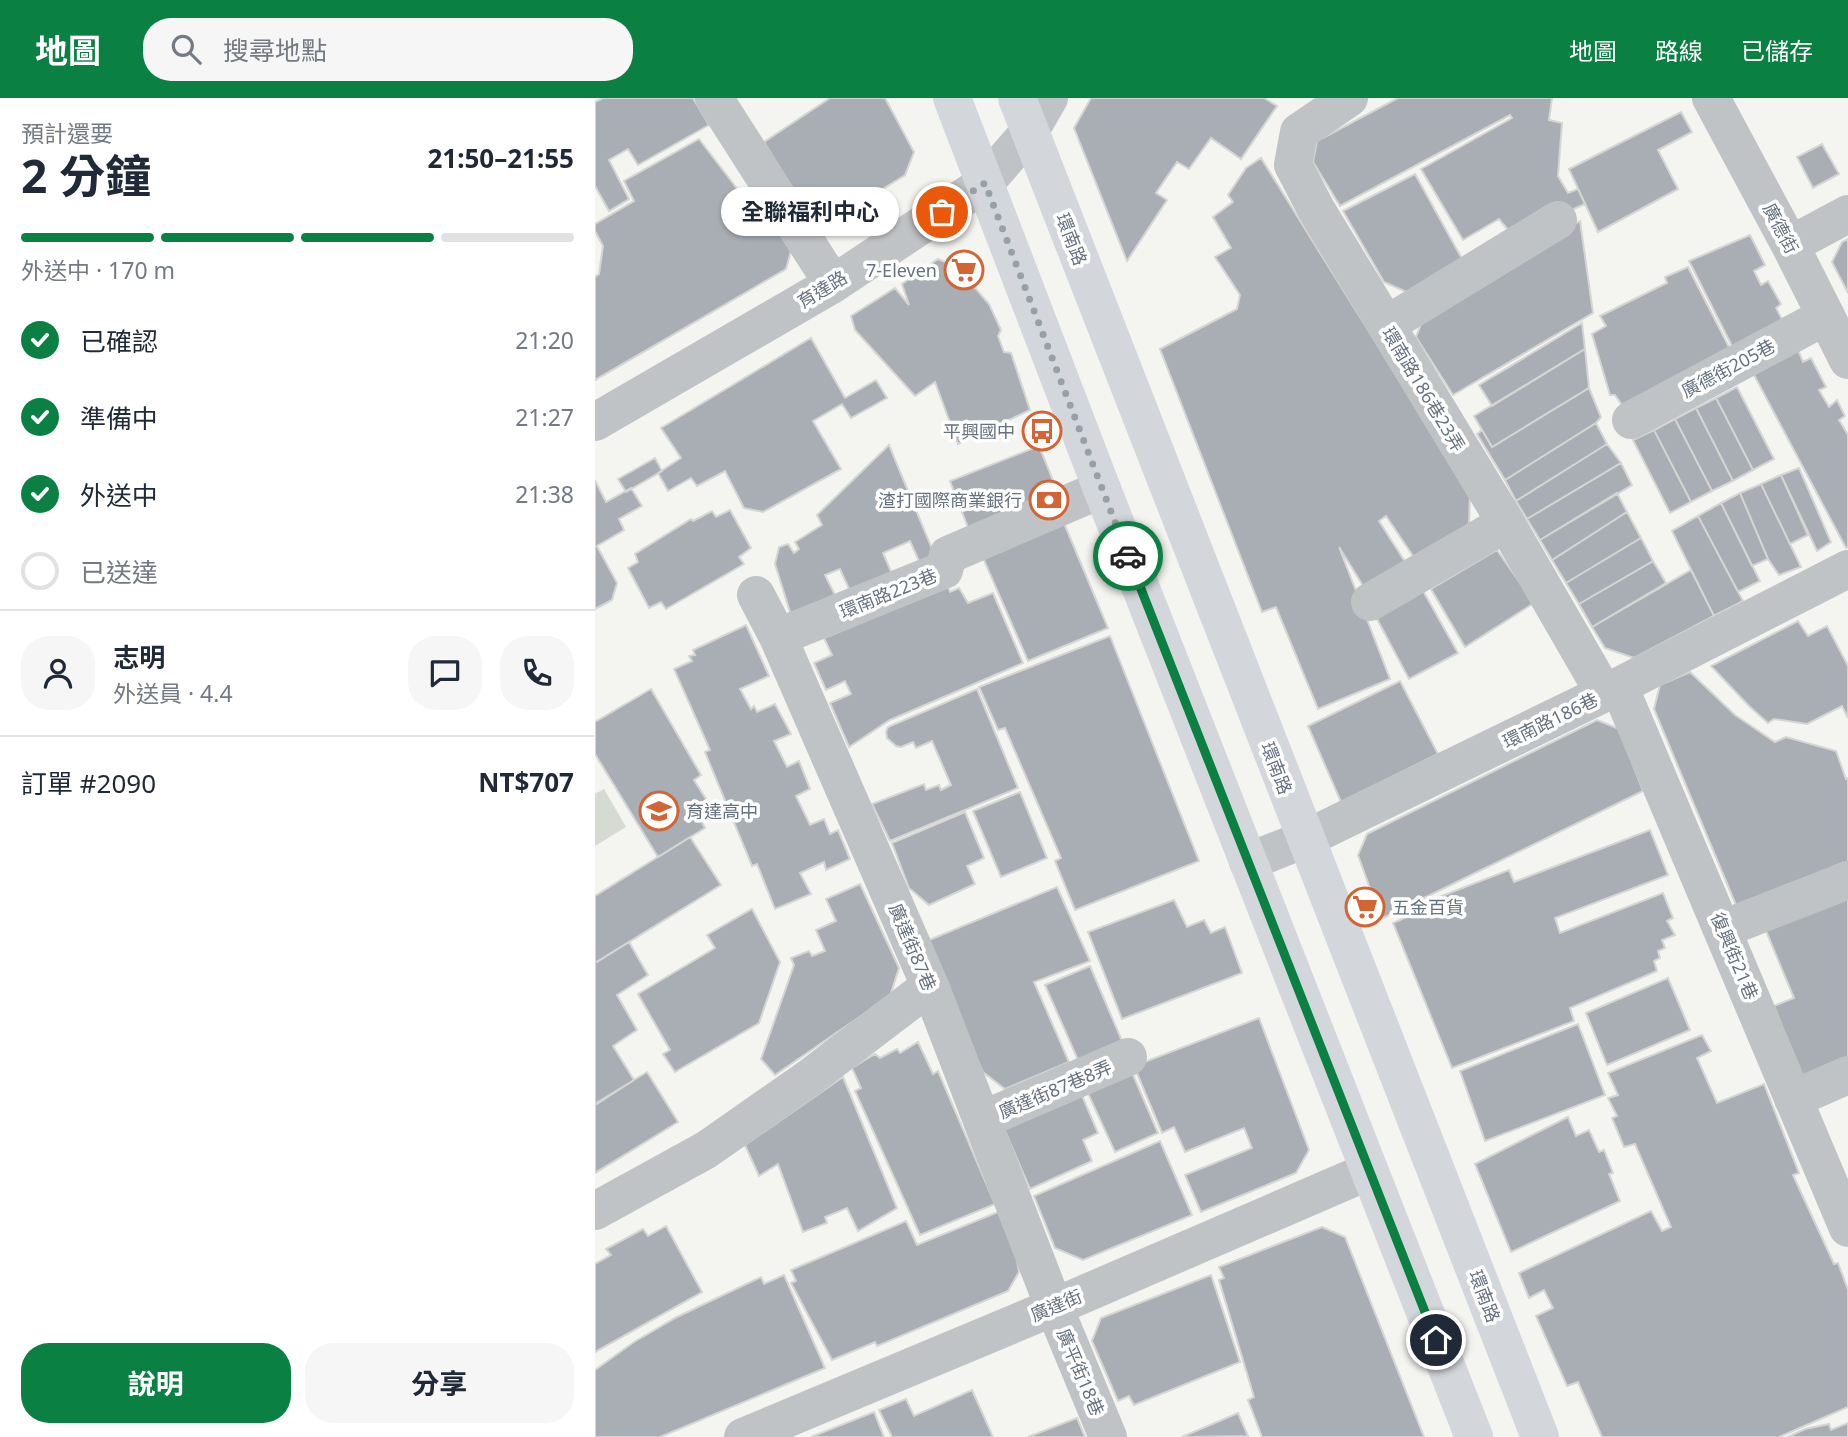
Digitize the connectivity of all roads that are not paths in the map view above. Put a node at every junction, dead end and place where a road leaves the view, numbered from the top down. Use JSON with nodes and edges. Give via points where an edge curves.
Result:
{"nodes":[{"id":1,"x":714,"y":98,"type":"edge"},
{"id":2,"x":952,"y":98,"type":"edge"},
{"id":3,"x":1049,"y":98,"type":"edge"},
{"id":4,"x":1349,"y":98,"type":"edge"},
{"id":5,"x":1711,"y":98,"type":"edge"},
{"id":6,"x":1024,"y":115,"type":"edge"},
{"id":7,"x":985,"y":183,"type":"junction"},
{"id":8,"x":1848,"y":214,"type":"edge"},
{"id":9,"x":1558,"y":220,"type":"dead end"},
{"id":10,"x":1790,"y":245,"type":"junction"},
{"id":11,"x":834,"y":284,"type":"junction"},
{"id":12,"x":1826,"y":316,"type":"junction"},
{"id":13,"x":1386,"y":325,"type":"junction"},
{"id":14,"x":1848,"y":360,"type":"edge"},
{"id":15,"x":1631,"y":420,"type":"dead end"},
{"id":16,"x":595,"y":422,"type":"edge"},
{"id":17,"x":1102,"y":489,"type":"junction"},
{"id":18,"x":1506,"y":523,"type":"junction"},
{"id":19,"x":1848,"y":569,"type":"edge"},
{"id":20,"x":756,"y":595,"type":"dead end"},
{"id":21,"x":1370,"y":602,"type":"dead end"},
{"id":22,"x":778,"y":636,"type":"junction"},
{"id":23,"x":1612,"y":689,"type":"junction"},
{"id":24,"x":1305,"y":839,"type":"junction"},
{"id":25,"x":1248,"y":862,"type":"junction"},
{"id":26,"x":1848,"y":880,"type":"edge"},
{"id":27,"x":1724,"y":929,"type":"junction"},
{"id":28,"x":930,"y":985,"type":"junction"},
{"id":29,"x":1128,"y":1057,"type":"dead end"},
{"id":30,"x":1848,"y":1075,"type":"edge"},
{"id":31,"x":1793,"y":1099,"type":"junction"},
{"id":32,"x":982,"y":1120,"type":"junction"},
{"id":33,"x":1369,"y":1171,"type":"junction"},
{"id":34,"x":595,"y":1211,"type":"edge"},
{"id":35,"x":1848,"y":1228,"type":"edge"},
{"id":36,"x":1054,"y":1307,"type":"junction"},
{"id":37,"x":759,"y":1434,"type":"edge"},
{"id":38,"x":1108,"y":1437,"type":"edge"},
{"id":39,"x":1474,"y":1437,"type":"edge"},
{"id":40,"x":1540,"y":1437,"type":"edge"}],
"edges":[{"from":1,"to":11,"type":"street"},
{"from":2,"to":7,"type":"main road"},
{"from":3,"to":6,"type":"street","name":"育達路"},
{"from":4,"to":13,"type":"street","name":"環南路186巷23弄","via":[[1299,132],[1293,165]]},
{"from":5,"to":10,"type":"street","name":"廣德街"},
{"from":6,"to":7,"type":"street","name":"育達路"},
{"from":6,"to":24,"type":"main road","name":"環南路"},
{"from":7,"to":11,"type":"street","name":"育達路"},
{"from":7,"to":17,"type":"main road"},
{"from":8,"to":10,"type":"street"},
{"from":9,"to":13,"type":"street"},
{"from":10,"to":12,"type":"street","name":"廣德街"},
{"from":11,"to":16,"type":"street","name":"育達路"},
{"from":12,"to":14,"type":"street","name":"廣德街"},
{"from":12,"to":15,"type":"street","name":"廣德街205巷"},
{"from":13,"to":18,"type":"street","name":"環南路186巷23弄"},
{"from":17,"to":22,"type":"street","name":"環南路223巷","via":[[948,555],[944,570]]},
{"from":17,"to":25,"type":"main road"},
{"from":18,"to":21,"type":"street"},
{"from":18,"to":23,"type":"street","name":"環南路186巷23弄"},
{"from":19,"to":23,"type":"street","name":"環南路186巷"},
{"from":20,"to":22,"type":"street","name":"廣達街87巷"},
{"from":22,"to":28,"type":"street","name":"廣達街87巷"},
{"from":23,"to":24,"type":"street","name":"環南路186巷"},
{"from":23,"to":27,"type":"street","name":"復興街21巷"},
{"from":24,"to":25,"type":"street","name":"環南路186巷"},
{"from":24,"to":40,"type":"main road","name":"環南路"},
{"from":25,"to":33,"type":"main road"},
{"from":26,"to":27,"type":"street"},
{"from":27,"to":31,"type":"street","name":"復興街21巷"},
{"from":28,"to":32,"type":"street","name":"廣達街87巷"},
{"from":28,"to":34,"type":"street","via":[[706,1150]]},
{"from":29,"to":32,"type":"street","name":"廣達街87巷8弄"},
{"from":30,"to":31,"type":"street"},
{"from":31,"to":35,"type":"street","name":"復興街21巷"},
{"from":32,"to":36,"type":"street","name":"廣達街87巷"},
{"from":33,"to":36,"type":"street","name":"廣達街"},
{"from":33,"to":39,"type":"main road"},
{"from":36,"to":37,"type":"street","name":"廣達街"},
{"from":36,"to":38,"type":"street","name":"廣平街18巷"}]}
